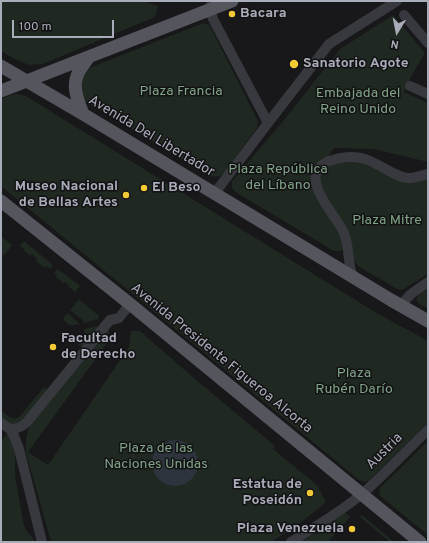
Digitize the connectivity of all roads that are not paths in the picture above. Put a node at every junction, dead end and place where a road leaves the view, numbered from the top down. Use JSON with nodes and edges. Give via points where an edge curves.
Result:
{"nodes":[{"id":1,"x":232,"y":1,"type":"edge"},
{"id":2,"x":394,"y":2,"type":"edge"},
{"id":3,"x":211,"y":5,"type":"edge"},
{"id":4,"x":404,"y":15,"type":"dead end"},
{"id":5,"x":428,"y":43,"type":"edge"},
{"id":6,"x":89,"y":57,"type":"junction"},
{"id":7,"x":1,"y":66,"type":"edge"},
{"id":8,"x":1,"y":73,"type":"edge"},
{"id":9,"x":27,"y":82,"type":"junction"},
{"id":10,"x":1,"y":84,"type":"edge"},
{"id":11,"x":410,"y":86,"type":"dead end"},
{"id":12,"x":1,"y":91,"type":"edge"},
{"id":13,"x":428,"y":94,"type":"edge"},
{"id":14,"x":83,"y":114,"type":"junction"},
{"id":15,"x":268,"y":123,"type":"junction"},
{"id":16,"x":428,"y":174,"type":"edge"},
{"id":17,"x":214,"y":194,"type":"junction"},
{"id":18,"x":2,"y":203,"type":"edge"},
{"id":19,"x":353,"y":278,"type":"junction"},
{"id":20,"x":428,"y":282,"type":"edge"},
{"id":21,"x":130,"y":304,"type":"junction"},
{"id":22,"x":400,"y":306,"type":"junction"},
{"id":23,"x":428,"y":321,"type":"edge"},
{"id":24,"x":27,"y":422,"type":"junction"},
{"id":25,"x":1,"y":423,"type":"edge"},
{"id":26,"x":10,"y":429,"type":"junction"},
{"id":27,"x":428,"y":430,"type":"edge"},
{"id":28,"x":20,"y":455,"type":"junction"},
{"id":29,"x":362,"y":494,"type":"junction"},
{"id":30,"x":42,"y":542,"type":"edge"},
{"id":31,"x":291,"y":542,"type":"edge"},
{"id":32,"x":420,"y":542,"type":"edge"}],
"edges":[{"from":1,"to":3,"type":"main road"},
{"from":2,"to":15,"type":"street","via":[[329,44]]},
{"from":3,"to":6,"type":"main road"},
{"from":3,"to":15,"type":"street","via":[[213,19]]},
{"from":4,"to":5,"type":"street"},
{"from":6,"to":9,"type":"main road"},
{"from":6,"to":14,"type":"main road","via":[[76,80],[79,105]]},
{"from":7,"to":9,"type":"main road","name":"Avenida Del Libertador"},
{"from":8,"to":10,"type":"main road"},
{"from":9,"to":12,"type":"main road"},
{"from":9,"to":14,"type":"main road","name":"Avenida Del Libertador"},
{"from":11,"to":13,"type":"street"},
{"from":14,"to":17,"type":"main road","name":"Avenida Del Libertador"},
{"from":15,"to":17,"type":"street"},
{"from":16,"to":19,"type":"street","via":[[401,177],[366,159],[354,157],[330,161],[318,169],[315,183],[345,236]]},
{"from":17,"to":19,"type":"main road","name":"Avenida Del Libertador"},
{"from":18,"to":21,"type":"main road","name":"Avenida Presidente Figueroa Alcorta"},
{"from":19,"to":22,"type":"main road","name":"Avenida Del Libertador"},
{"from":20,"to":22,"type":"street"},
{"from":21,"to":24,"type":"street","via":[[119,318],[110,320]]},
{"from":21,"to":29,"type":"main road","name":"Avenida Presidente Figueroa Alcorta"},
{"from":22,"to":23,"type":"main road","name":"Avenida Del Libertador"},
{"from":24,"to":26,"type":"street","via":[[21,427]]},
{"from":24,"to":28,"type":"street"},
{"from":25,"to":26,"type":"street"},
{"from":26,"to":28,"type":"street"},
{"from":27,"to":29,"type":"street","name":"Austria"},
{"from":28,"to":30,"type":"street"},
{"from":29,"to":31,"type":"street","name":"Austria"},
{"from":29,"to":32,"type":"main road","name":"Avenida Presidente Figueroa Alcorta"}]}
